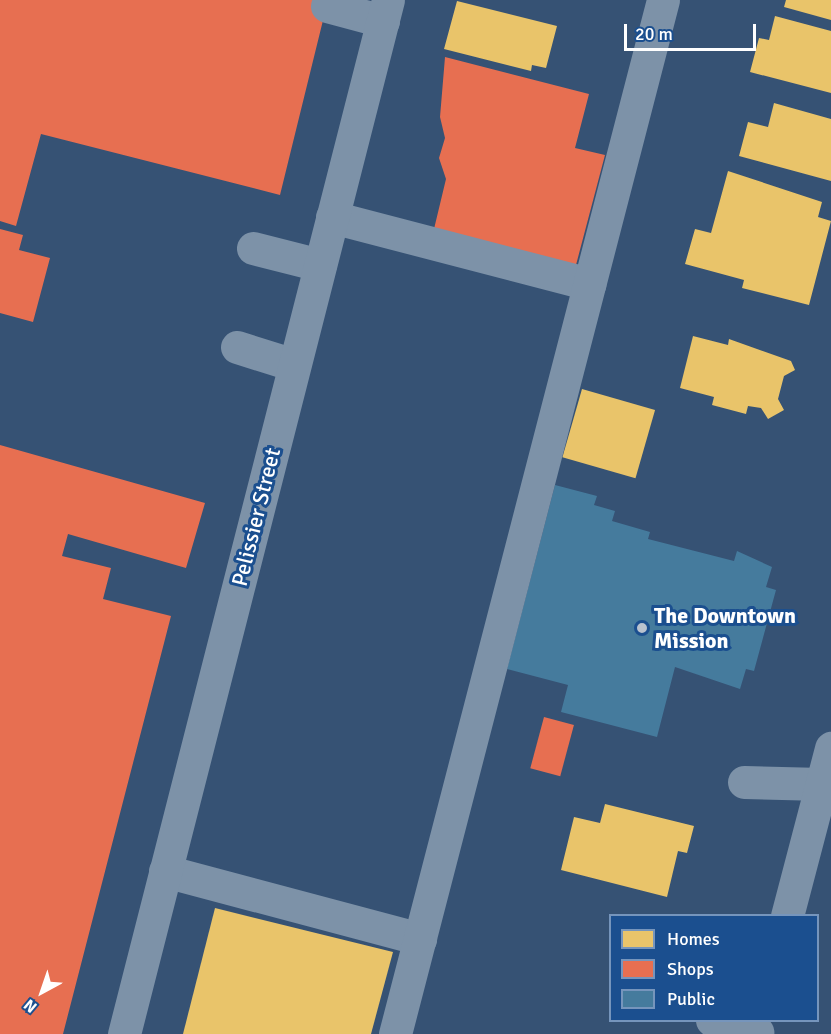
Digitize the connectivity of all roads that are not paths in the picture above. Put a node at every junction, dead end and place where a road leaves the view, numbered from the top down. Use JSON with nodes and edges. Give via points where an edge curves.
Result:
{"nodes":[{"id":1,"x":663,"y":0,"type":"edge"},
{"id":2,"x":327,"y":6,"type":"dead end"},
{"id":3,"x":385,"y":10,"type":"edge"},
{"id":4,"x":332,"y":217,"type":"junction"},
{"id":5,"x":253,"y":248,"type":"dead end"},
{"id":6,"x":320,"y":266,"type":"junction"},
{"id":7,"x":590,"y":284,"type":"junction"},
{"id":8,"x":237,"y":347,"type":"dead end"},
{"id":9,"x":294,"y":365,"type":"junction"},
{"id":10,"x":831,"y":748,"type":"edge"},
{"id":11,"x":744,"y":782,"type":"dead end"},
{"id":12,"x":822,"y":784,"type":"junction"},
{"id":13,"x":822,"y":823,"type":"edge"},
{"id":14,"x":165,"y":871,"type":"junction"},
{"id":15,"x":787,"y":914,"type":"edge"},
{"id":16,"x":420,"y":939,"type":"junction"},
{"id":17,"x":722,"y":1022,"type":"edge"},
{"id":18,"x":758,"y":1029,"type":"edge"},
{"id":19,"x":124,"y":1034,"type":"edge"},
{"id":20,"x":395,"y":1034,"type":"edge"}],
"edges":[{"from":1,"to":7,"type":"street"},
{"from":2,"to":3,"type":"street"},
{"from":3,"to":4,"type":"street","name":"Pelissier Street"},
{"from":4,"to":6,"type":"street","name":"Pelissier Street"},
{"from":4,"to":7,"type":"street"},
{"from":5,"to":6,"type":"street"},
{"from":6,"to":9,"type":"street","name":"Pelissier Street"},
{"from":7,"to":16,"type":"street"},
{"from":8,"to":9,"type":"street"},
{"from":9,"to":14,"type":"street","name":"Pelissier Street"},
{"from":10,"to":12,"type":"street"},
{"from":11,"to":12,"type":"street"},
{"from":12,"to":13,"type":"street"},
{"from":13,"to":15,"type":"street"},
{"from":14,"to":16,"type":"street"},
{"from":14,"to":19,"type":"street","name":"Pelissier Street"},
{"from":16,"to":20,"type":"street"},
{"from":17,"to":18,"type":"street"}]}
